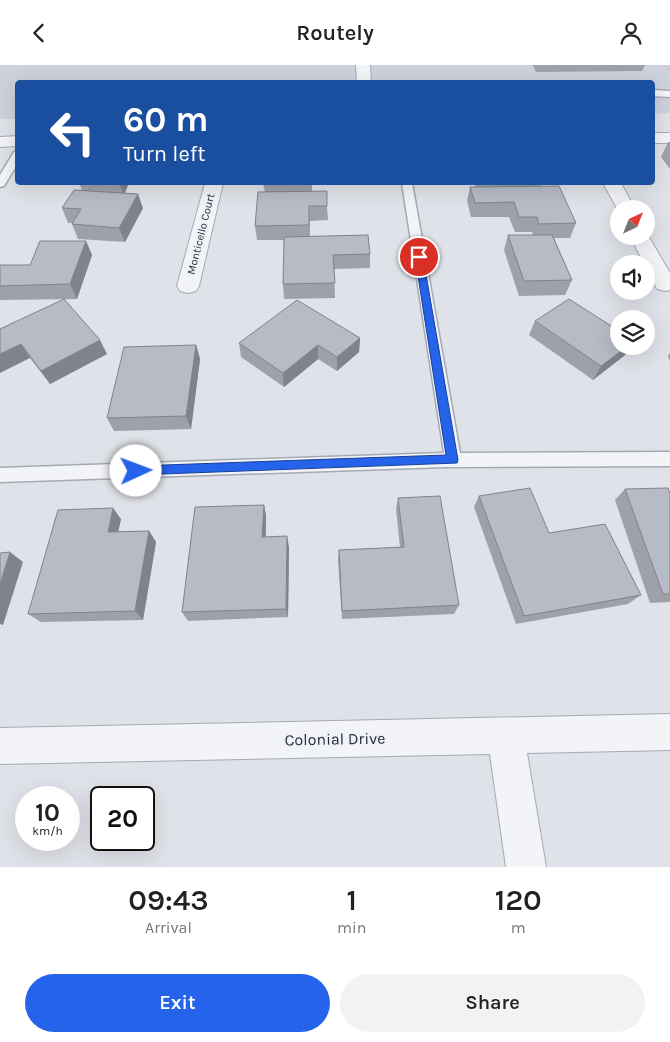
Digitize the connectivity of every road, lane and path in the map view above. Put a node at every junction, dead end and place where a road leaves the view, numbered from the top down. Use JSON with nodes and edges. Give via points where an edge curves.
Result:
{"nodes":[{"id":1,"x":362,"y":65,"type":"edge"},
{"id":2,"x":364,"y":80,"type":"edge"},
{"id":3,"x":655,"y":93,"type":"edge"},
{"id":4,"x":670,"y":94,"type":"edge"},
{"id":5,"x":655,"y":138,"type":"edge"},
{"id":6,"x":670,"y":138,"type":"edge"},
{"id":7,"x":15,"y":141,"type":"edge"},
{"id":8,"x":0,"y":142,"type":"edge"},
{"id":9,"x":15,"y":159,"type":"edge"},
{"id":10,"x":0,"y":184,"type":"edge"},
{"id":11,"x":213,"y":185,"type":"edge"},
{"id":12,"x":407,"y":185,"type":"edge"},
{"id":13,"x":613,"y":185,"type":"edge"},
{"id":14,"x":621,"y":200,"type":"edge"},
{"id":15,"x":645,"y":245,"type":"edge"},
{"id":16,"x":665,"y":284,"type":"dead end"},
{"id":17,"x":188,"y":286,"type":"dead end"},
{"id":18,"x":670,"y":459,"type":"edge"},
{"id":19,"x":453,"y":460,"type":"junction"},
{"id":20,"x":0,"y":475,"type":"edge"},
{"id":21,"x":670,"y":733,"type":"edge"},
{"id":22,"x":506,"y":735,"type":"junction"},
{"id":23,"x":0,"y":746,"type":"edge"},
{"id":24,"x":526,"y":867,"type":"edge"}],
"edges":[{"from":1,"to":2,"type":"street"},
{"from":3,"to":4,"type":"lane"},
{"from":5,"to":6,"type":"street"},
{"from":7,"to":8,"type":"street"},
{"from":9,"to":10,"type":"lane"},
{"from":11,"to":17,"type":"street","name":"Monticello Court"},
{"from":12,"to":19,"type":"lane"},
{"from":13,"to":14,"type":"street"},
{"from":15,"to":16,"type":"street"},
{"from":18,"to":19,"type":"lane"},
{"from":19,"to":20,"type":"lane"},
{"from":21,"to":22,"type":"street","name":"Colonial Drive"},
{"from":22,"to":23,"type":"street","name":"Colonial Drive"},
{"from":22,"to":24,"type":"street"}]}
